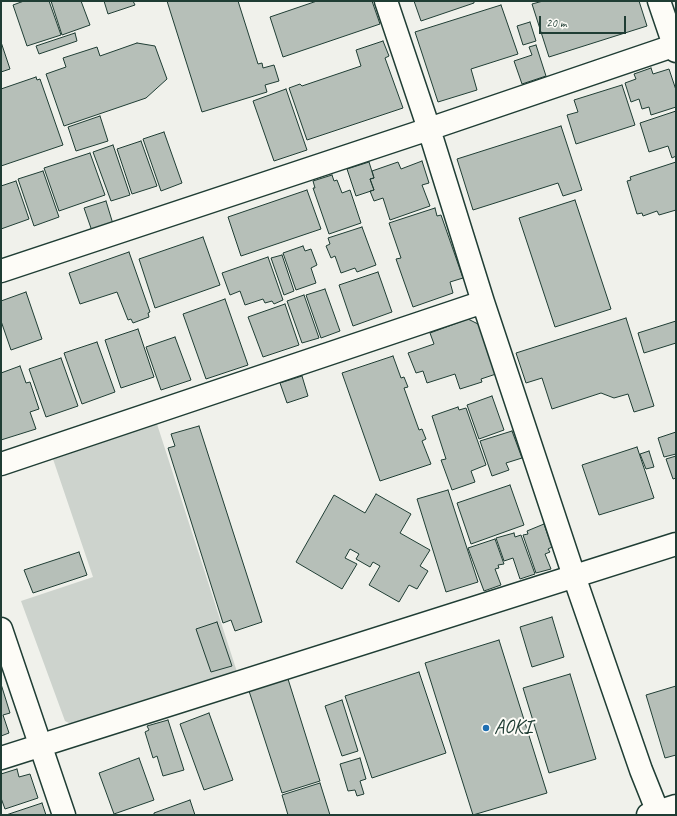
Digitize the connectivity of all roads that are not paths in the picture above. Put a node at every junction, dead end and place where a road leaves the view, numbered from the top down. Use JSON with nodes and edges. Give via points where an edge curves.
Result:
{"nodes":[{"id":1,"x":386,"y":1,"type":"edge"},
{"id":2,"x":660,"y":1,"type":"edge"},
{"id":3,"x":675,"y":48,"type":"edge"},
{"id":4,"x":429,"y":129,"type":"junction"},
{"id":5,"x":1,"y":271,"type":"edge"},
{"id":6,"x":483,"y":302,"type":"junction"},
{"id":7,"x":1,"y":464,"type":"edge"},
{"id":8,"x":676,"y":544,"type":"edge"},
{"id":9,"x":574,"y":576,"type":"junction"},
{"id":10,"x":1,"y":629,"type":"edge"},
{"id":11,"x":41,"y":746,"type":"junction"},
{"id":12,"x":1,"y":758,"type":"edge"},
{"id":13,"x":660,"y":812,"type":"edge"},
{"id":14,"x":64,"y":815,"type":"edge"}],
"edges":[{"from":1,"to":4,"type":"street"},
{"from":2,"to":3,"type":"street"},
{"from":3,"to":4,"type":"street"},
{"from":4,"to":5,"type":"street"},
{"from":4,"to":6,"type":"street"},
{"from":6,"to":7,"type":"street"},
{"from":6,"to":9,"type":"street"},
{"from":8,"to":9,"type":"street"},
{"from":9,"to":11,"type":"street"},
{"from":9,"to":13,"type":"street","via":[[641,770]]},
{"from":10,"to":11,"type":"street"},
{"from":11,"to":12,"type":"street"},
{"from":11,"to":14,"type":"street"}]}
